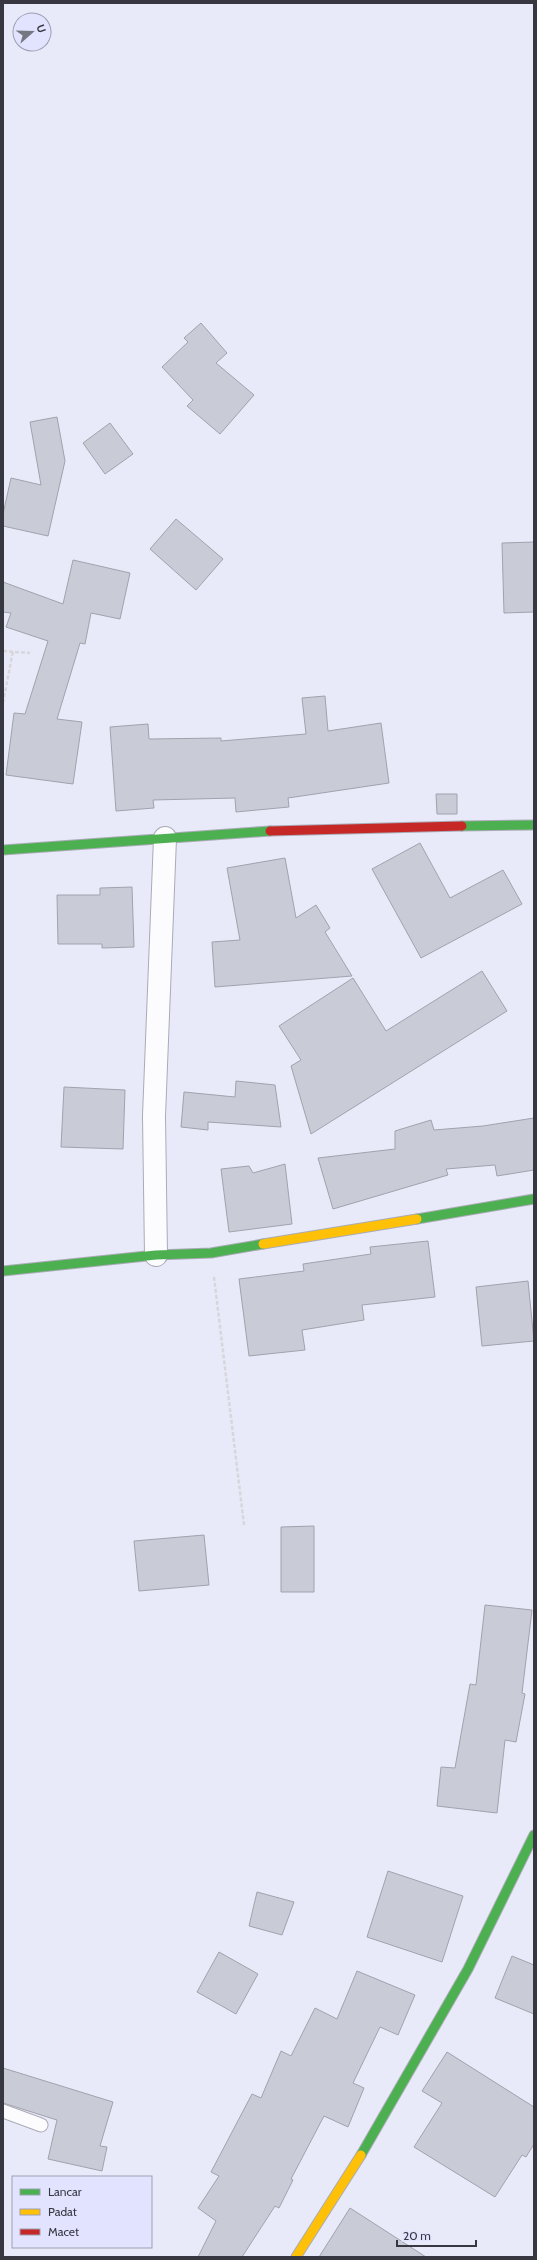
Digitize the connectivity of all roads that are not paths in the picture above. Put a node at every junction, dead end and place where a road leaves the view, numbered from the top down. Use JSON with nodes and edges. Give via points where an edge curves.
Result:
{"nodes":[{"id":1,"x":534,"y":825,"type":"edge"},
{"id":2,"x":165,"y":838,"type":"junction"},
{"id":3,"x":3,"y":850,"type":"edge"},
{"id":4,"x":534,"y":1199,"type":"edge"},
{"id":5,"x":156,"y":1255,"type":"junction"},
{"id":6,"x":3,"y":1271,"type":"edge"},
{"id":7,"x":534,"y":1835,"type":"edge"},
{"id":8,"x":3,"y":2111,"type":"edge"},
{"id":9,"x":41,"y":2125,"type":"dead end"},
{"id":10,"x":296,"y":2257,"type":"edge"}],
"edges":[{"from":1,"to":2,"type":"street","via":[[286,830]]},
{"from":2,"to":3,"type":"street"},
{"from":2,"to":5,"type":"street","via":[[154,1116]]},
{"from":4,"to":5,"type":"street","via":[[211,1253]]},
{"from":5,"to":6,"type":"street"},
{"from":7,"to":10,"type":"street","via":[[468,1969],[373,2136]]},
{"from":8,"to":9,"type":"lane"}]}
